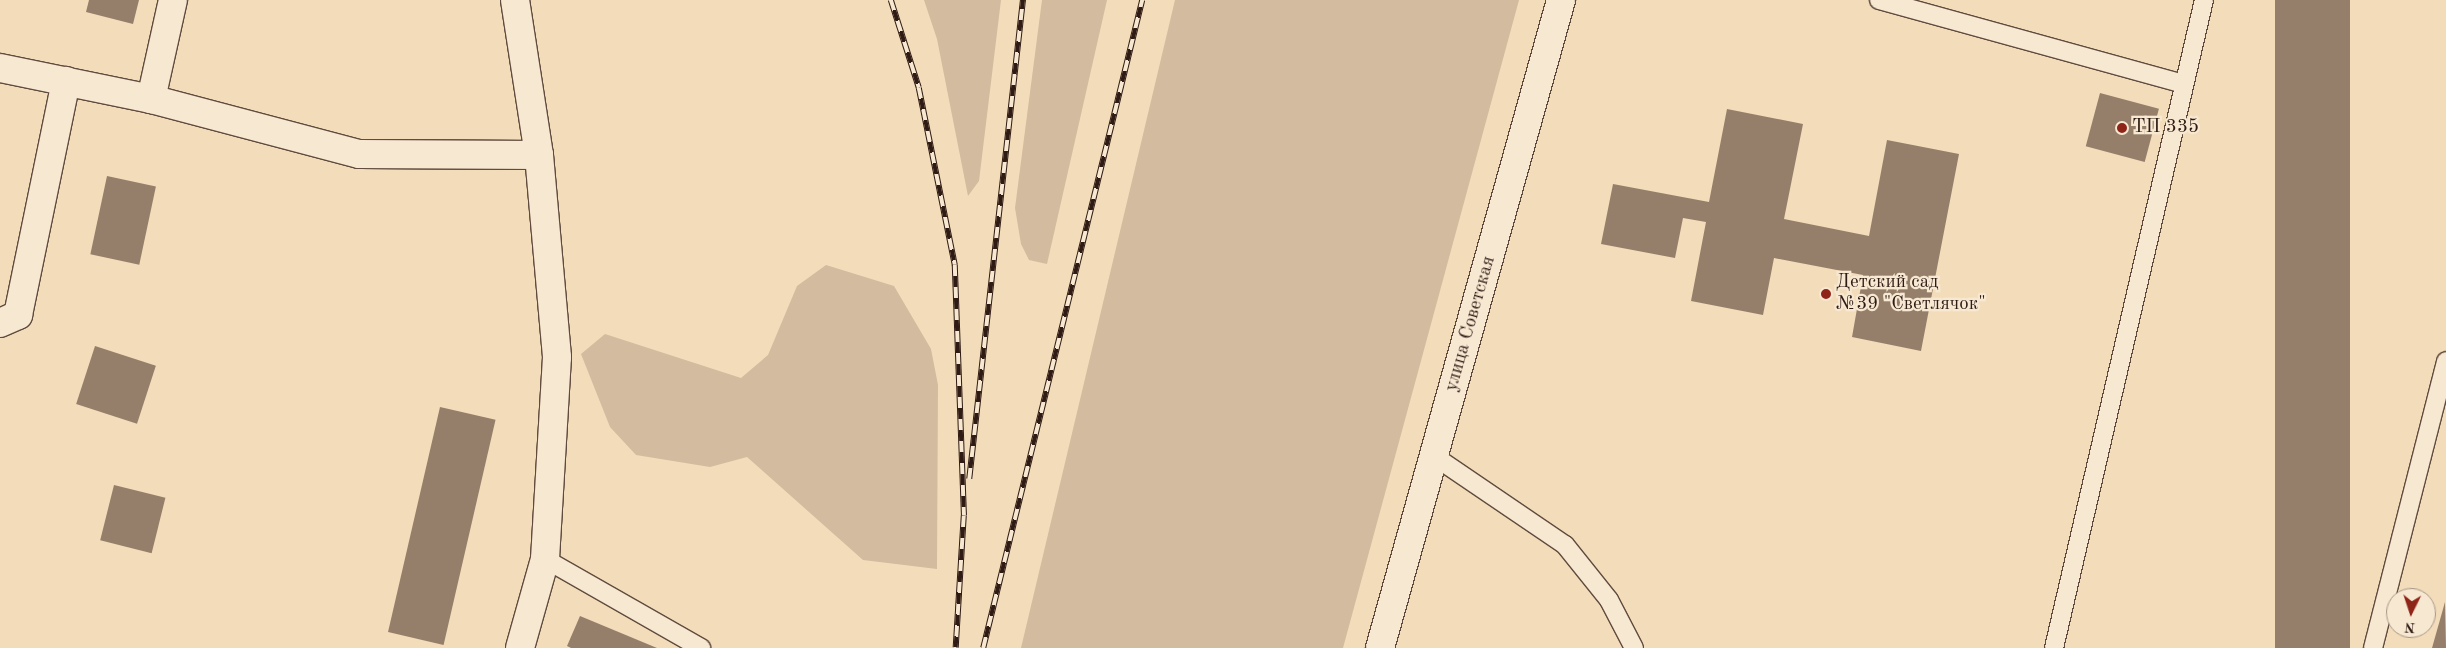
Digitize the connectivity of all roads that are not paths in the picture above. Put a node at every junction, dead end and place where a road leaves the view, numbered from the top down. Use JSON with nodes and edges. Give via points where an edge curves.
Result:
{"nodes":[{"id":1,"x":173,"y":0,"type":"edge"},
{"id":2,"x":514,"y":0,"type":"edge"},
{"id":3,"x":1560,"y":0,"type":"edge"},
{"id":4,"x":1879,"y":0,"type":"edge"},
{"id":5,"x":2204,"y":0,"type":"edge"},
{"id":6,"x":0,"y":68,"type":"edge"},
{"id":7,"x":66,"y":81,"type":"junction"},
{"id":8,"x":2184,"y":84,"type":"junction"},
{"id":9,"x":151,"y":99,"type":"junction"},
{"id":10,"x":540,"y":155,"type":"junction"},
{"id":11,"x":0,"y":323,"type":"edge"},
{"id":12,"x":2446,"y":361,"type":"edge"},
{"id":13,"x":1434,"y":456,"type":"junction"},
{"id":14,"x":546,"y":558,"type":"junction"},
{"id":15,"x":520,"y":648,"type":"edge"},
{"id":16,"x":701,"y":648,"type":"edge"},
{"id":17,"x":1380,"y":648,"type":"edge"},
{"id":18,"x":1634,"y":648,"type":"edge"},
{"id":19,"x":2054,"y":648,"type":"edge"},
{"id":20,"x":2372,"y":648,"type":"edge"}],
"edges":[{"from":1,"to":9,"type":"street"},
{"from":2,"to":10,"type":"street"},
{"from":3,"to":13,"type":"street","name":"улица Советская"},
{"from":4,"to":8,"type":"lane"},
{"from":5,"to":8,"type":"lane"},
{"from":6,"to":7,"type":"street"},
{"from":7,"to":9,"type":"street"},
{"from":7,"to":11,"type":"street","via":[[18,315]]},
{"from":8,"to":19,"type":"lane"},
{"from":9,"to":10,"type":"street","via":[[359,154]]},
{"from":10,"to":14,"type":"street","via":[[556,357]]},
{"from":12,"to":20,"type":"lane"},
{"from":13,"to":17,"type":"street","name":"улица Советская"},
{"from":13,"to":18,"type":"lane","via":[[1564,545],[1609,600]]},
{"from":14,"to":15,"type":"street"},
{"from":14,"to":16,"type":"lane"}]}
